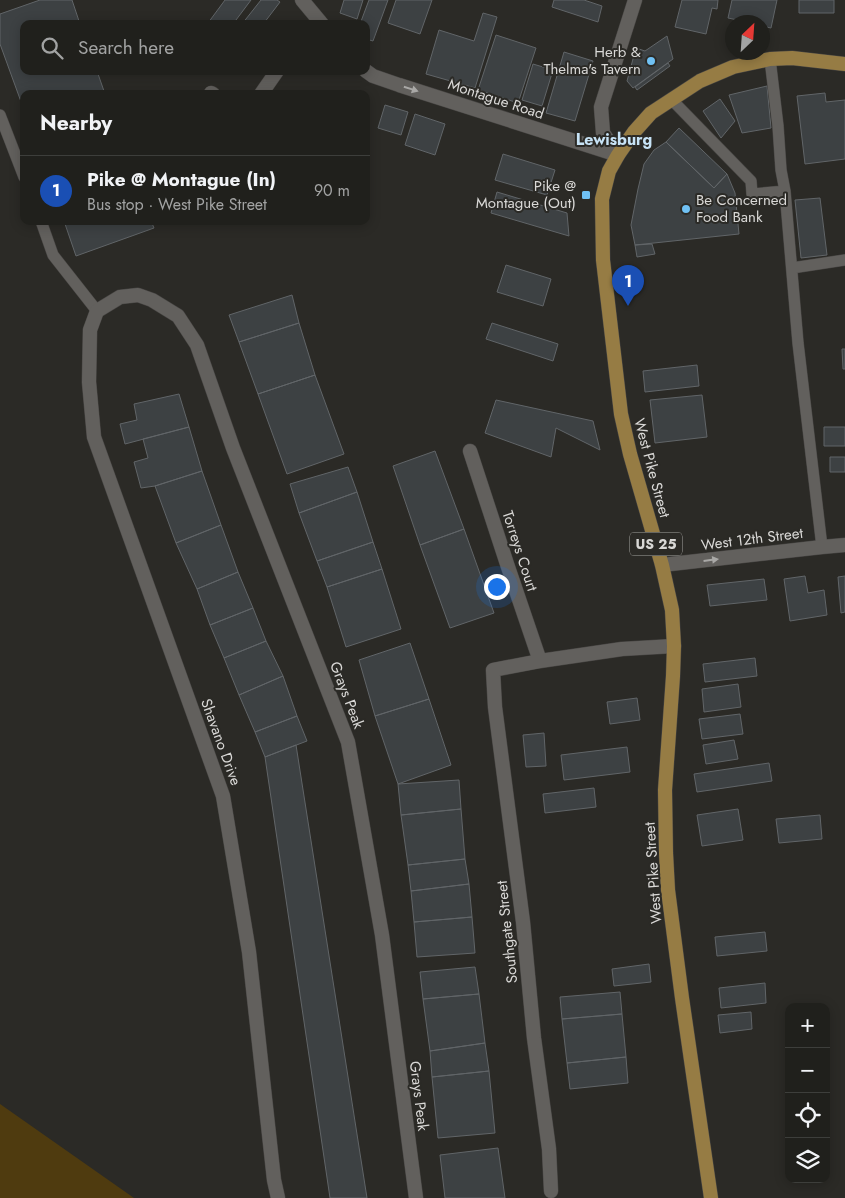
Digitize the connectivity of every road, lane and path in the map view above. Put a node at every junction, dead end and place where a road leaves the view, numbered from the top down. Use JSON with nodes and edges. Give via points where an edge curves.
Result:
{"nodes":[{"id":1,"x":302,"y":0,"type":"edge"},
{"id":2,"x":634,"y":0,"type":"edge"},
{"id":3,"x":315,"y":20,"type":"edge"},
{"id":4,"x":770,"y":59,"type":"joint"},
{"id":5,"x":765,"y":60,"type":"edge"},
{"id":6,"x":845,"y":64,"type":"edge"},
{"id":7,"x":370,"y":74,"type":"edge"},
{"id":8,"x":274,"y":75,"type":"edge"},
{"id":9,"x":264,"y":90,"type":"edge"},
{"id":10,"x":672,"y":99,"type":"junction"},
{"id":11,"x":0,"y":115,"type":"edge"},
{"id":12,"x":618,"y":155,"type":"junction"},
{"id":13,"x":20,"y":167,"type":"edge"},
{"id":14,"x":785,"y":191,"type":"junction"},
{"id":15,"x":42,"y":225,"type":"edge"},
{"id":16,"x":845,"y":260,"type":"edge"},
{"id":17,"x":792,"y":268,"type":"junction"},
{"id":18,"x":97,"y":310,"type":"junction"},
{"id":19,"x":470,"y":450,"type":"dead end"},
{"id":20,"x":845,"y":545,"type":"edge"},
{"id":21,"x":822,"y":547,"type":"junction"},
{"id":22,"x":662,"y":565,"type":"junction"},
{"id":23,"x":674,"y":646,"type":"junction"},
{"id":24,"x":540,"y":660,"type":"junction"},
{"id":25,"x":551,"y":1191,"type":"dead end"},
{"id":26,"x":278,"y":1198,"type":"edge"},
{"id":27,"x":416,"y":1198,"type":"edge"},
{"id":28,"x":711,"y":1198,"type":"edge"}],
"edges":[{"from":1,"to":3,"type":"street"},
{"from":2,"to":12,"type":"street","via":[[600,107],[603,133]]},
{"from":4,"to":6,"type":"main road","name":"West Pike Street","number":"US 25"},
{"from":4,"to":14,"type":"lane"},
{"from":5,"to":10,"type":"main road","name":"West Pike Street","number":"US 25","via":[[733,67],[700,81]]},
{"from":7,"to":12,"type":"street","name":"Montague Road","one_way":true},
{"from":8,"to":9,"type":"street"},
{"from":10,"to":12,"type":"main road","name":"West Pike Street","number":"US 25","via":[[651,113]]},
{"from":10,"to":14,"type":"lane","via":[[751,181],[752,194]]},
{"from":11,"to":13,"type":"lane"},
{"from":12,"to":22,"type":"main road","name":"West Pike Street","number":"US 25","via":[[609,171],[602,199],[603,260],[621,414]]},
{"from":14,"to":17,"type":"lane"},
{"from":15,"to":18,"type":"lane","via":[[53,255]]},
{"from":16,"to":17,"type":"lane"},
{"from":17,"to":21,"type":"lane"},
{"from":18,"to":26,"type":"street","name":"Shavano Drive","via":[[90,330],[89,382],[94,437],[223,796],[249,952]]},
{"from":18,"to":27,"type":"street","name":"Grays Peak","via":[[120,297],[138,295],[178,316],[197,345],[233,448],[348,742],[382,935]]},
{"from":19,"to":24,"type":"street","name":"Torreys Court"},
{"from":20,"to":21,"type":"street","name":"West 12th Street"},
{"from":22,"to":21,"type":"street","name":"West 12th Street","one_way":true},
{"from":22,"to":23,"type":"main road","name":"West Pike Street","number":"US 25","via":[[672,610]]},
{"from":23,"to":24,"type":"street"},
{"from":23,"to":28,"type":"main road","name":"West Pike Street","number":"US 25","via":[[666,790],[668,890]]},
{"from":24,"to":25,"type":"street","name":"Southgate Street","via":[[493,670],[549,1150]]}]}
